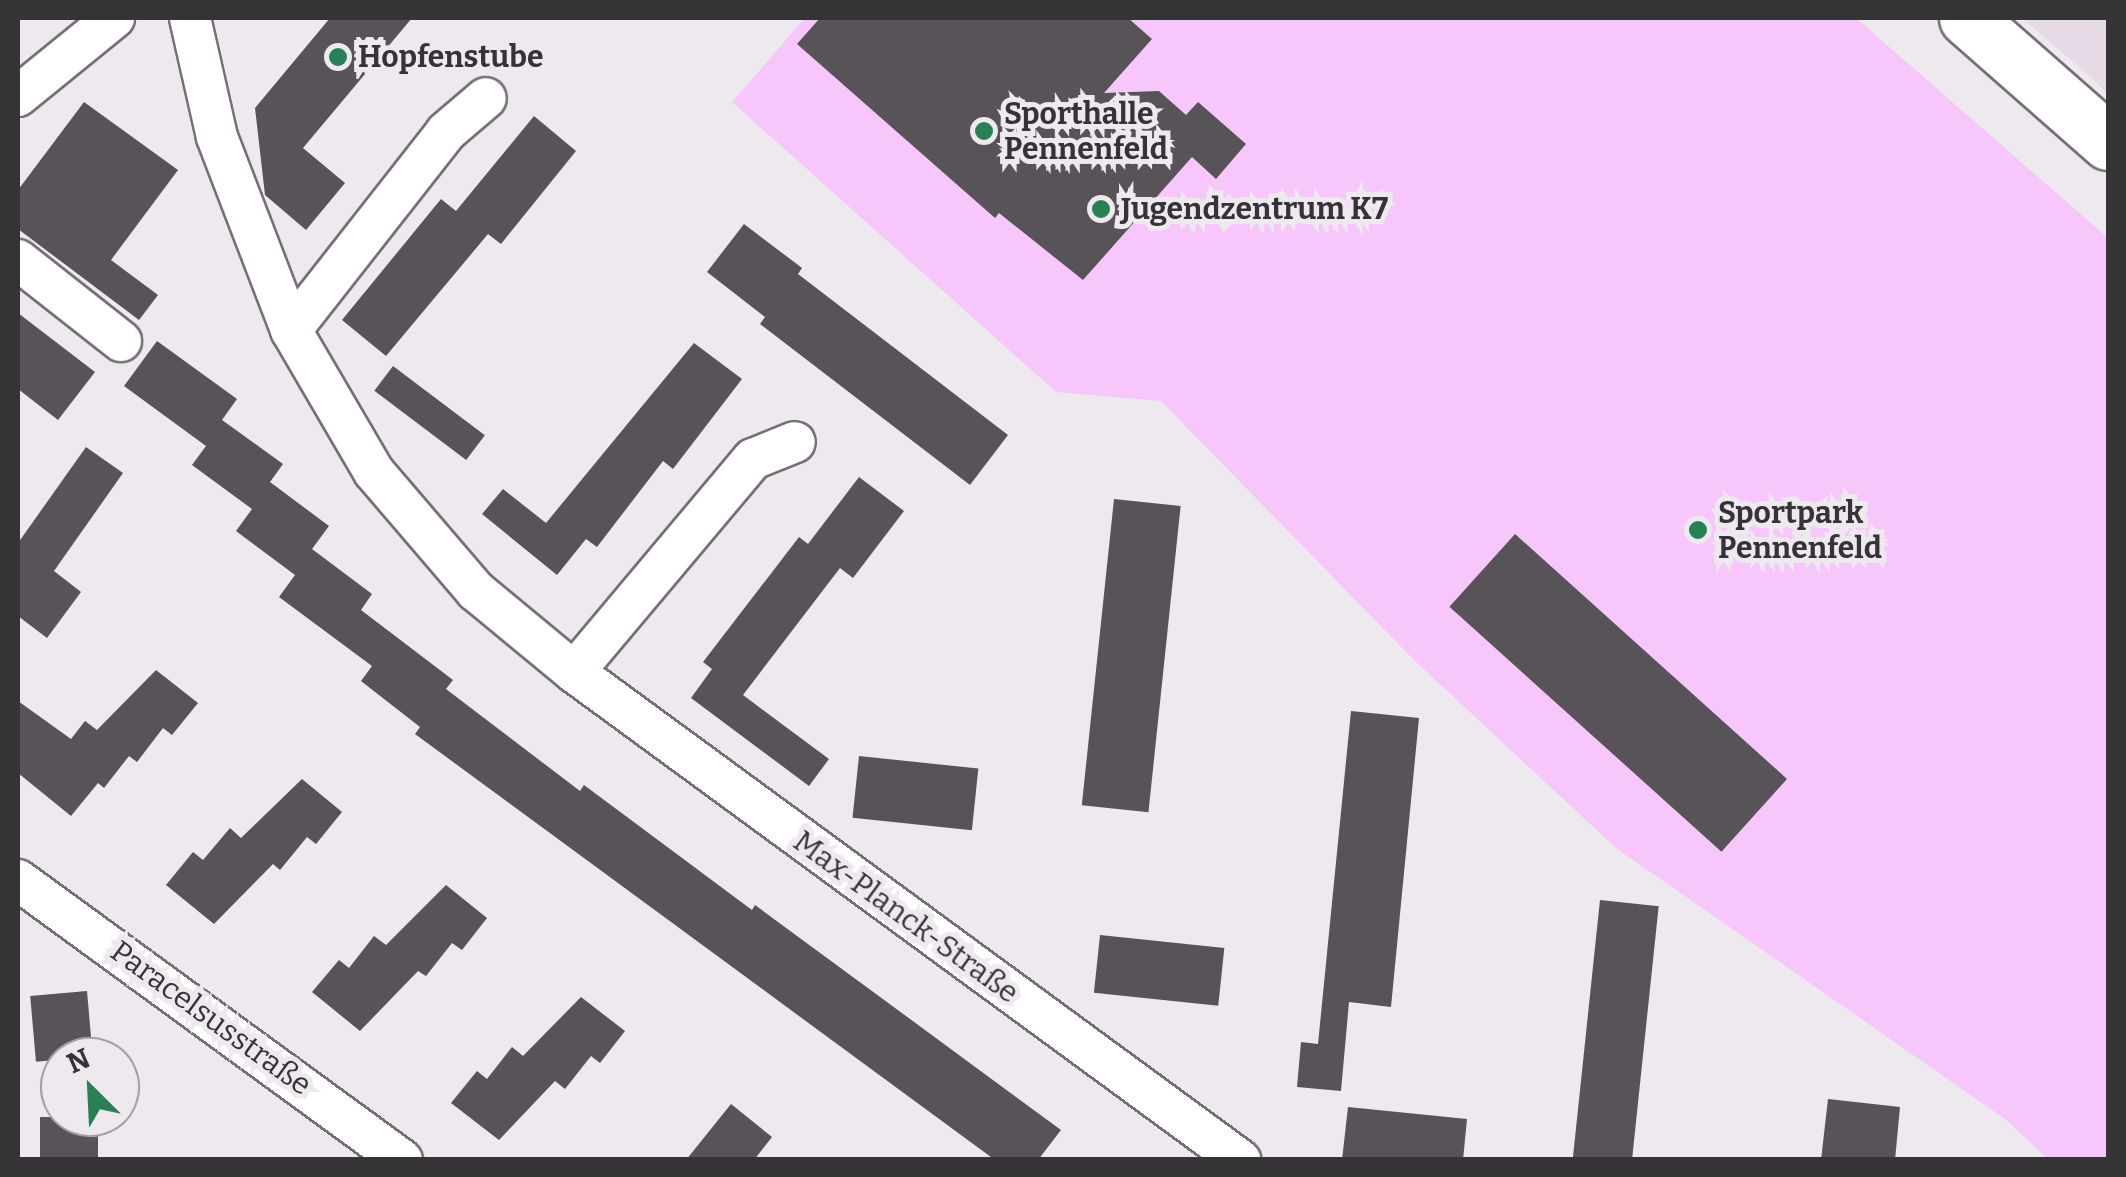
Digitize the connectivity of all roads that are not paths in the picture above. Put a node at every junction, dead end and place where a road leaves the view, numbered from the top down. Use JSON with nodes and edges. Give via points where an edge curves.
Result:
{"nodes":[{"id":1,"x":114,"y":18,"type":"edge"},
{"id":2,"x":190,"y":18,"type":"edge"},
{"id":3,"x":1967,"y":18,"type":"edge"},
{"id":4,"x":18,"y":96,"type":"edge"},
{"id":5,"x":486,"y":98,"type":"dead end"},
{"id":6,"x":2108,"y":142,"type":"edge"},
{"id":7,"x":18,"y":260,"type":"edge"},
{"id":8,"x":291,"y":330,"type":"junction"},
{"id":9,"x":122,"y":341,"type":"dead end"},
{"id":10,"x":795,"y":442,"type":"dead end"},
{"id":11,"x":574,"y":672,"type":"junction"},
{"id":12,"x":18,"y":880,"type":"edge"},
{"id":13,"x":402,"y":1160,"type":"edge"},
{"id":14,"x":1240,"y":1160,"type":"edge"}],
"edges":[{"from":1,"to":4,"type":"street"},
{"from":2,"to":8,"type":"street","name":"Max-Planck-Straße","via":[[217,137]]},
{"from":3,"to":6,"type":"street"},
{"from":5,"to":8,"type":"street","via":[[446,132]]},
{"from":7,"to":9,"type":"street"},
{"from":8,"to":11,"type":"street","name":"Max-Planck-Straße","via":[[374,472],[476,591]]},
{"from":10,"to":11,"type":"street","via":[[753,459]]},
{"from":11,"to":14,"type":"street","name":"Max-Planck-Straße"},
{"from":12,"to":13,"type":"street","name":"Paracelsusstraße"}]}
